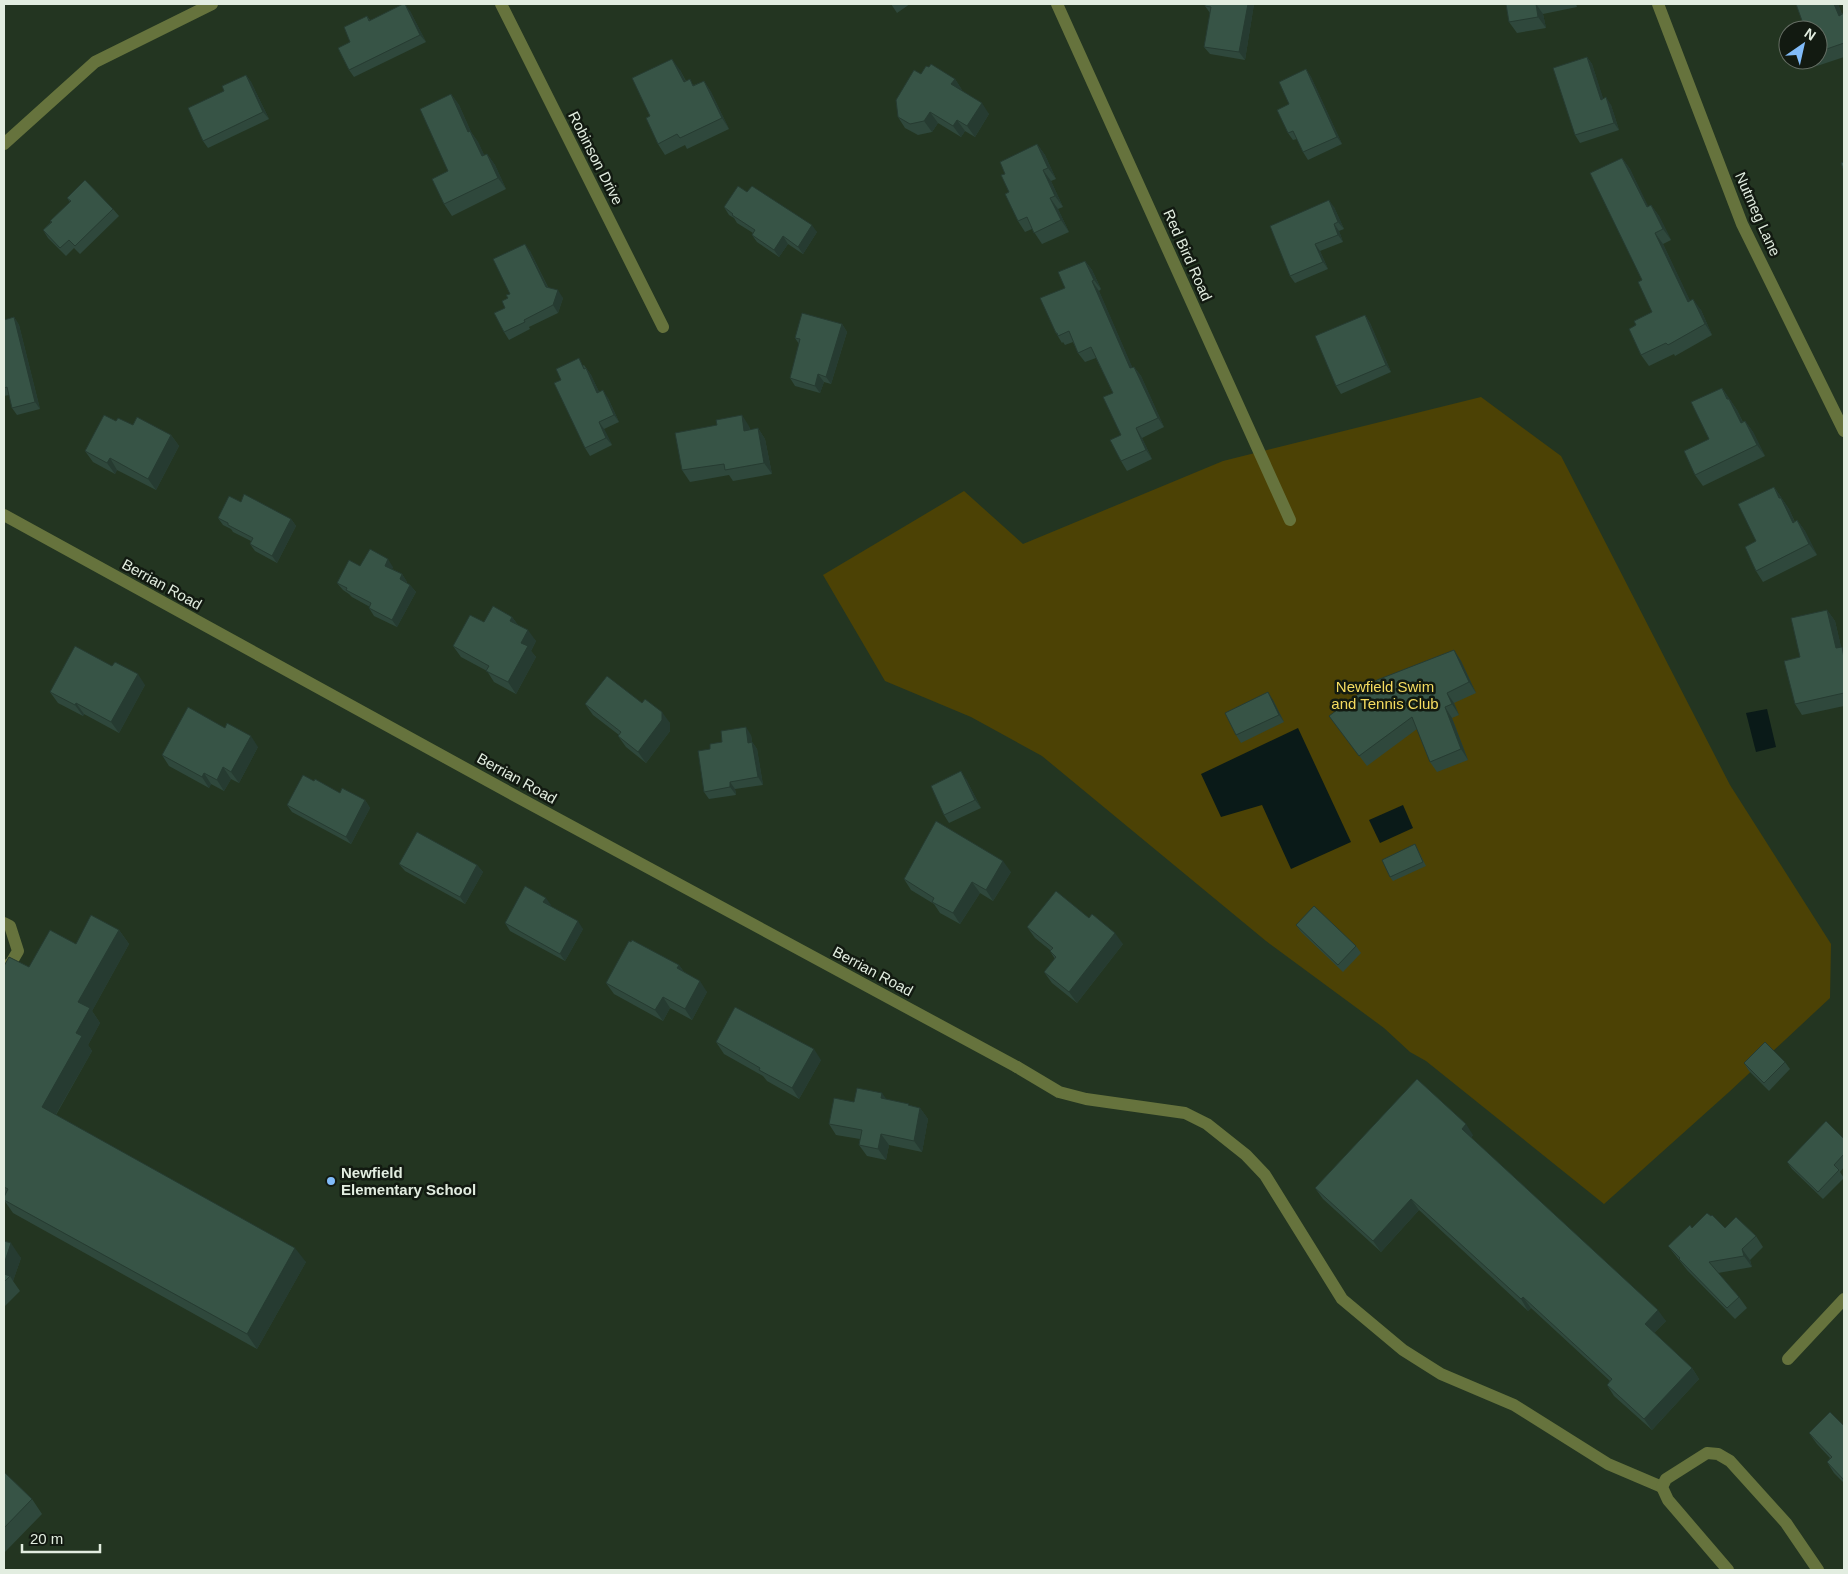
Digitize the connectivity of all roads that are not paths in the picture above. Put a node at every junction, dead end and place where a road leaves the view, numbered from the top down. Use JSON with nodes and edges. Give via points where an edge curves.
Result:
{"nodes":[{"id":1,"x":212,"y":4,"type":"edge"},
{"id":2,"x":501,"y":4,"type":"edge"},
{"id":3,"x":1057,"y":4,"type":"edge"},
{"id":4,"x":1658,"y":4,"type":"edge"},
{"id":5,"x":4,"y":144,"type":"edge"},
{"id":6,"x":663,"y":327,"type":"dead end"},
{"id":7,"x":1844,"y":431,"type":"edge"},
{"id":8,"x":4,"y":515,"type":"edge"},
{"id":9,"x":1290,"y":520,"type":"dead end"},
{"id":10,"x":4,"y":923,"type":"edge"},
{"id":11,"x":4,"y":968,"type":"edge"},
{"id":12,"x":1844,"y":1299,"type":"edge"},
{"id":13,"x":1788,"y":1359,"type":"dead end"},
{"id":14,"x":1662,"y":1487,"type":"junction"},
{"id":15,"x":1728,"y":1570,"type":"edge"},
{"id":16,"x":1818,"y":1570,"type":"edge"}],
"edges":[{"from":1,"to":5,"type":"street","via":[[95,62]]},
{"from":2,"to":6,"type":"street","name":"Robinson Drive"},
{"from":3,"to":9,"type":"street","name":"Red Bird Road"},
{"from":4,"to":7,"type":"street","name":"Nutmeg Lane","via":[[1742,224]]},
{"from":8,"to":14,"type":"street","name":"Berrian Road","via":[[1059,1092],[1185,1113],[1208,1124],[1265,1175],[1342,1299],[1403,1350],[1441,1374],[1514,1405],[1608,1464]]},
{"from":10,"to":11,"type":"street","via":[[10,926],[18,951]]},
{"from":12,"to":13,"type":"street"},
{"from":14,"to":15,"type":"street","via":[[1668,1500]]},
{"from":14,"to":16,"type":"street","via":[[1666,1479],[1707,1453],[1718,1454],[1730,1462],[1786,1523]]}]}
